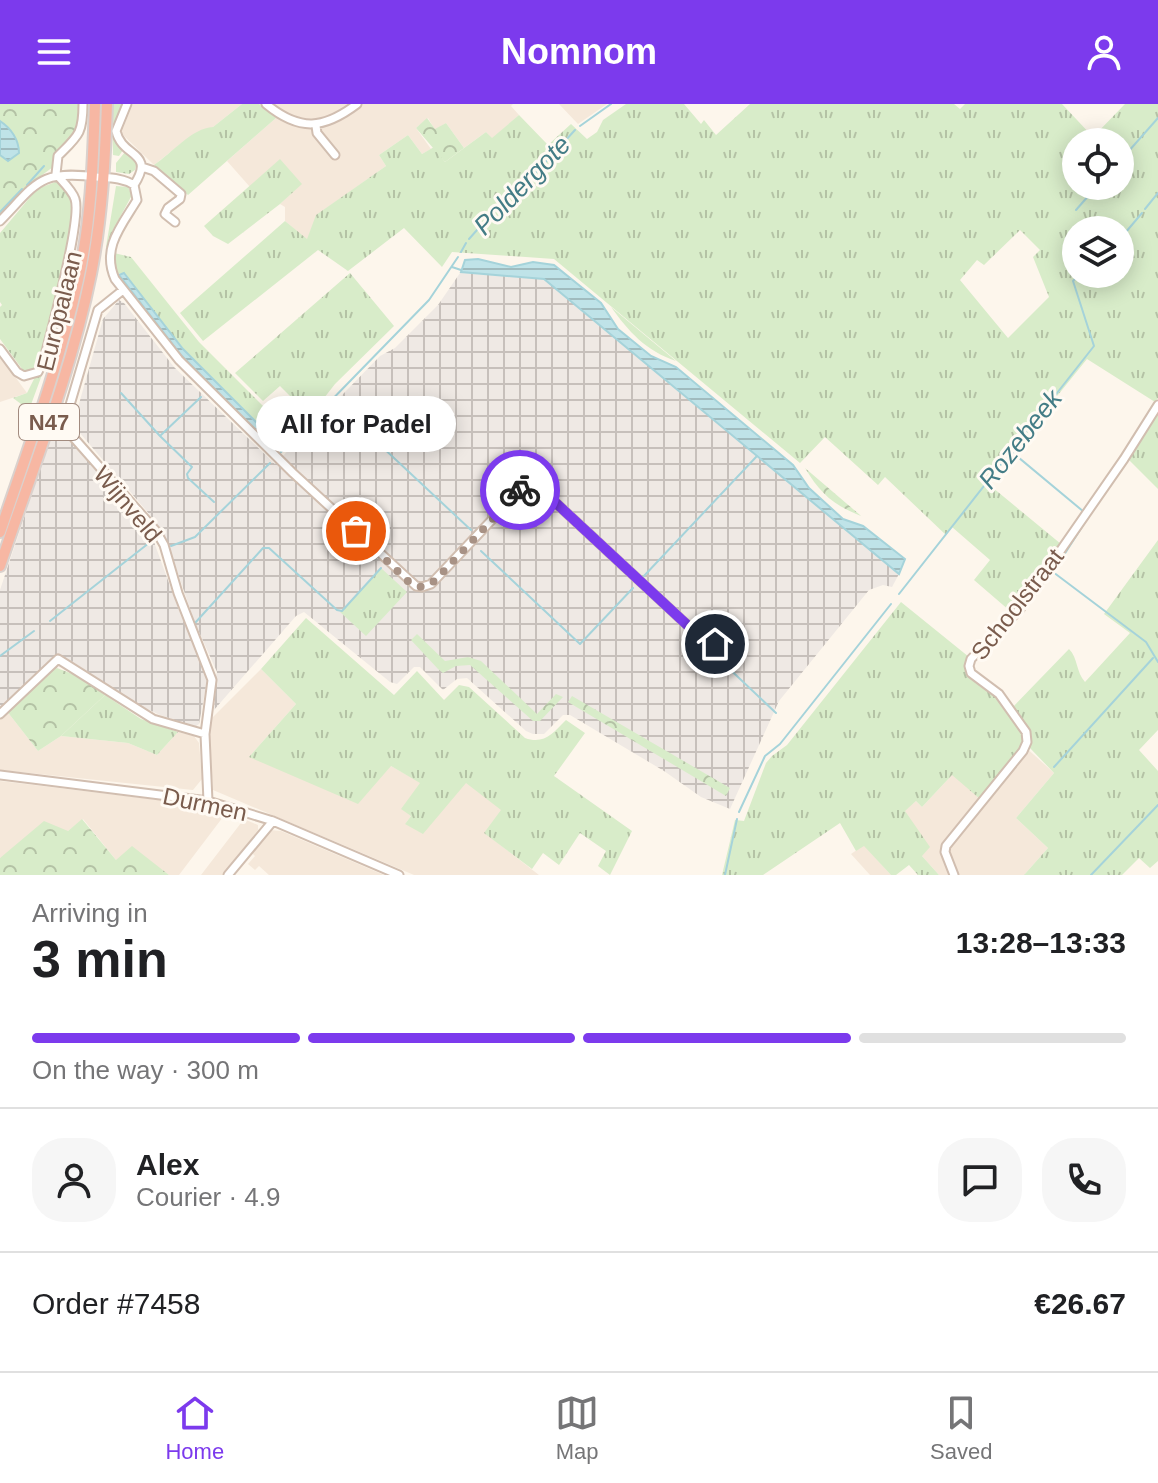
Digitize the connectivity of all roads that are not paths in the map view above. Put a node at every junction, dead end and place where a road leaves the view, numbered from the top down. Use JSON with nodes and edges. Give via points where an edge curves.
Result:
{"nodes":[{"id":1,"x":83,"y":104,"type":"edge"},
{"id":2,"x":95,"y":104,"type":"edge"},
{"id":3,"x":107,"y":104,"type":"edge"},
{"id":4,"x":127,"y":104,"type":"edge"},
{"id":5,"x":266,"y":104,"type":"edge"},
{"id":6,"x":357,"y":104,"type":"edge"},
{"id":7,"x":316,"y":126,"type":"junction"},
{"id":8,"x":335,"y":155,"type":"dead end"},
{"id":9,"x":142,"y":167,"type":"junction"},
{"id":10,"x":56,"y":174,"type":"junction"},
{"id":11,"x":98,"y":177,"type":"junction"},
{"id":12,"x":130,"y":183,"type":"junction"},
{"id":13,"x":0,"y":221,"type":"edge"},
{"id":14,"x":175,"y":222,"type":"dead end"},
{"id":15,"x":123,"y":290,"type":"junction"},
{"id":16,"x":0,"y":349,"type":"edge"},
{"id":17,"x":1158,"y":405,"type":"edge"},
{"id":18,"x":0,"y":532,"type":"edge"},
{"id":19,"x":0,"y":566,"type":"edge"},
{"id":20,"x":698,"y":635,"type":"dead end"},
{"id":21,"x":0,"y":714,"type":"edge"},
{"id":22,"x":205,"y":734,"type":"junction"},
{"id":23,"x":0,"y":775,"type":"edge"},
{"id":24,"x":208,"y":801,"type":"junction"},
{"id":25,"x":273,"y":821,"type":"junction"},
{"id":26,"x":953,"y":873,"type":"edge"},
{"id":27,"x":228,"y":875,"type":"edge"},
{"id":28,"x":399,"y":875,"type":"edge"},
{"id":29,"x":962,"y":875,"type":"edge"}],
"edges":[{"from":1,"to":10,"type":"street","via":[[82,129],[58,156]]},
{"from":2,"to":11,"type":"highway","name":"Europalaan","number":"N47"},
{"from":3,"to":11,"type":"highway","name":"Europalaan","number":"N47"},
{"from":4,"to":9,"type":"street","via":[[117,136]]},
{"from":5,"to":7,"type":"street"},
{"from":6,"to":7,"type":"street"},
{"from":7,"to":8,"type":"street"},
{"from":9,"to":12,"type":"street"},
{"from":9,"to":14,"type":"street","via":[[181,194],[165,214]]},
{"from":10,"to":11,"type":"street"},
{"from":10,"to":13,"type":"street","via":[[38,183]]},
{"from":10,"to":16,"type":"street","via":[[76,207],[44,359],[38,372],[24,376]]},
{"from":11,"to":12,"type":"street"},
{"from":11,"to":18,"type":"highway","name":"Europalaan","number":"N47","via":[[64,336]]},
{"from":11,"to":19,"type":"highway","name":"Europalaan","number":"N47","via":[[97,244],[78,329]]},
{"from":12,"to":15,"type":"street","via":[[137,200],[115,233],[110,260]]},
{"from":15,"to":20,"type":"street","via":[[179,360],[411,584],[431,584],[523,487],[532,485]]},
{"from":15,"to":22,"type":"street","name":"Wijnveld","via":[[98,310],[66,429],[164,545],[210,669]]},
{"from":17,"to":26,"type":"street","name":"Schoolstraat","via":[[1020,609],[971,659],[971,673],[999,694],[1026,732],[1027,742],[946,846]]},
{"from":21,"to":22,"type":"street","via":[[58,659],[153,719]]},
{"from":22,"to":24,"type":"street","name":"Wijnveld"},
{"from":23,"to":24,"type":"street","name":"Durmen"},
{"from":24,"to":25,"type":"street","name":"Durmen"},
{"from":25,"to":27,"type":"street"},
{"from":25,"to":28,"type":"street","name":"Durmen"},
{"from":26,"to":29,"type":"street"}]}
